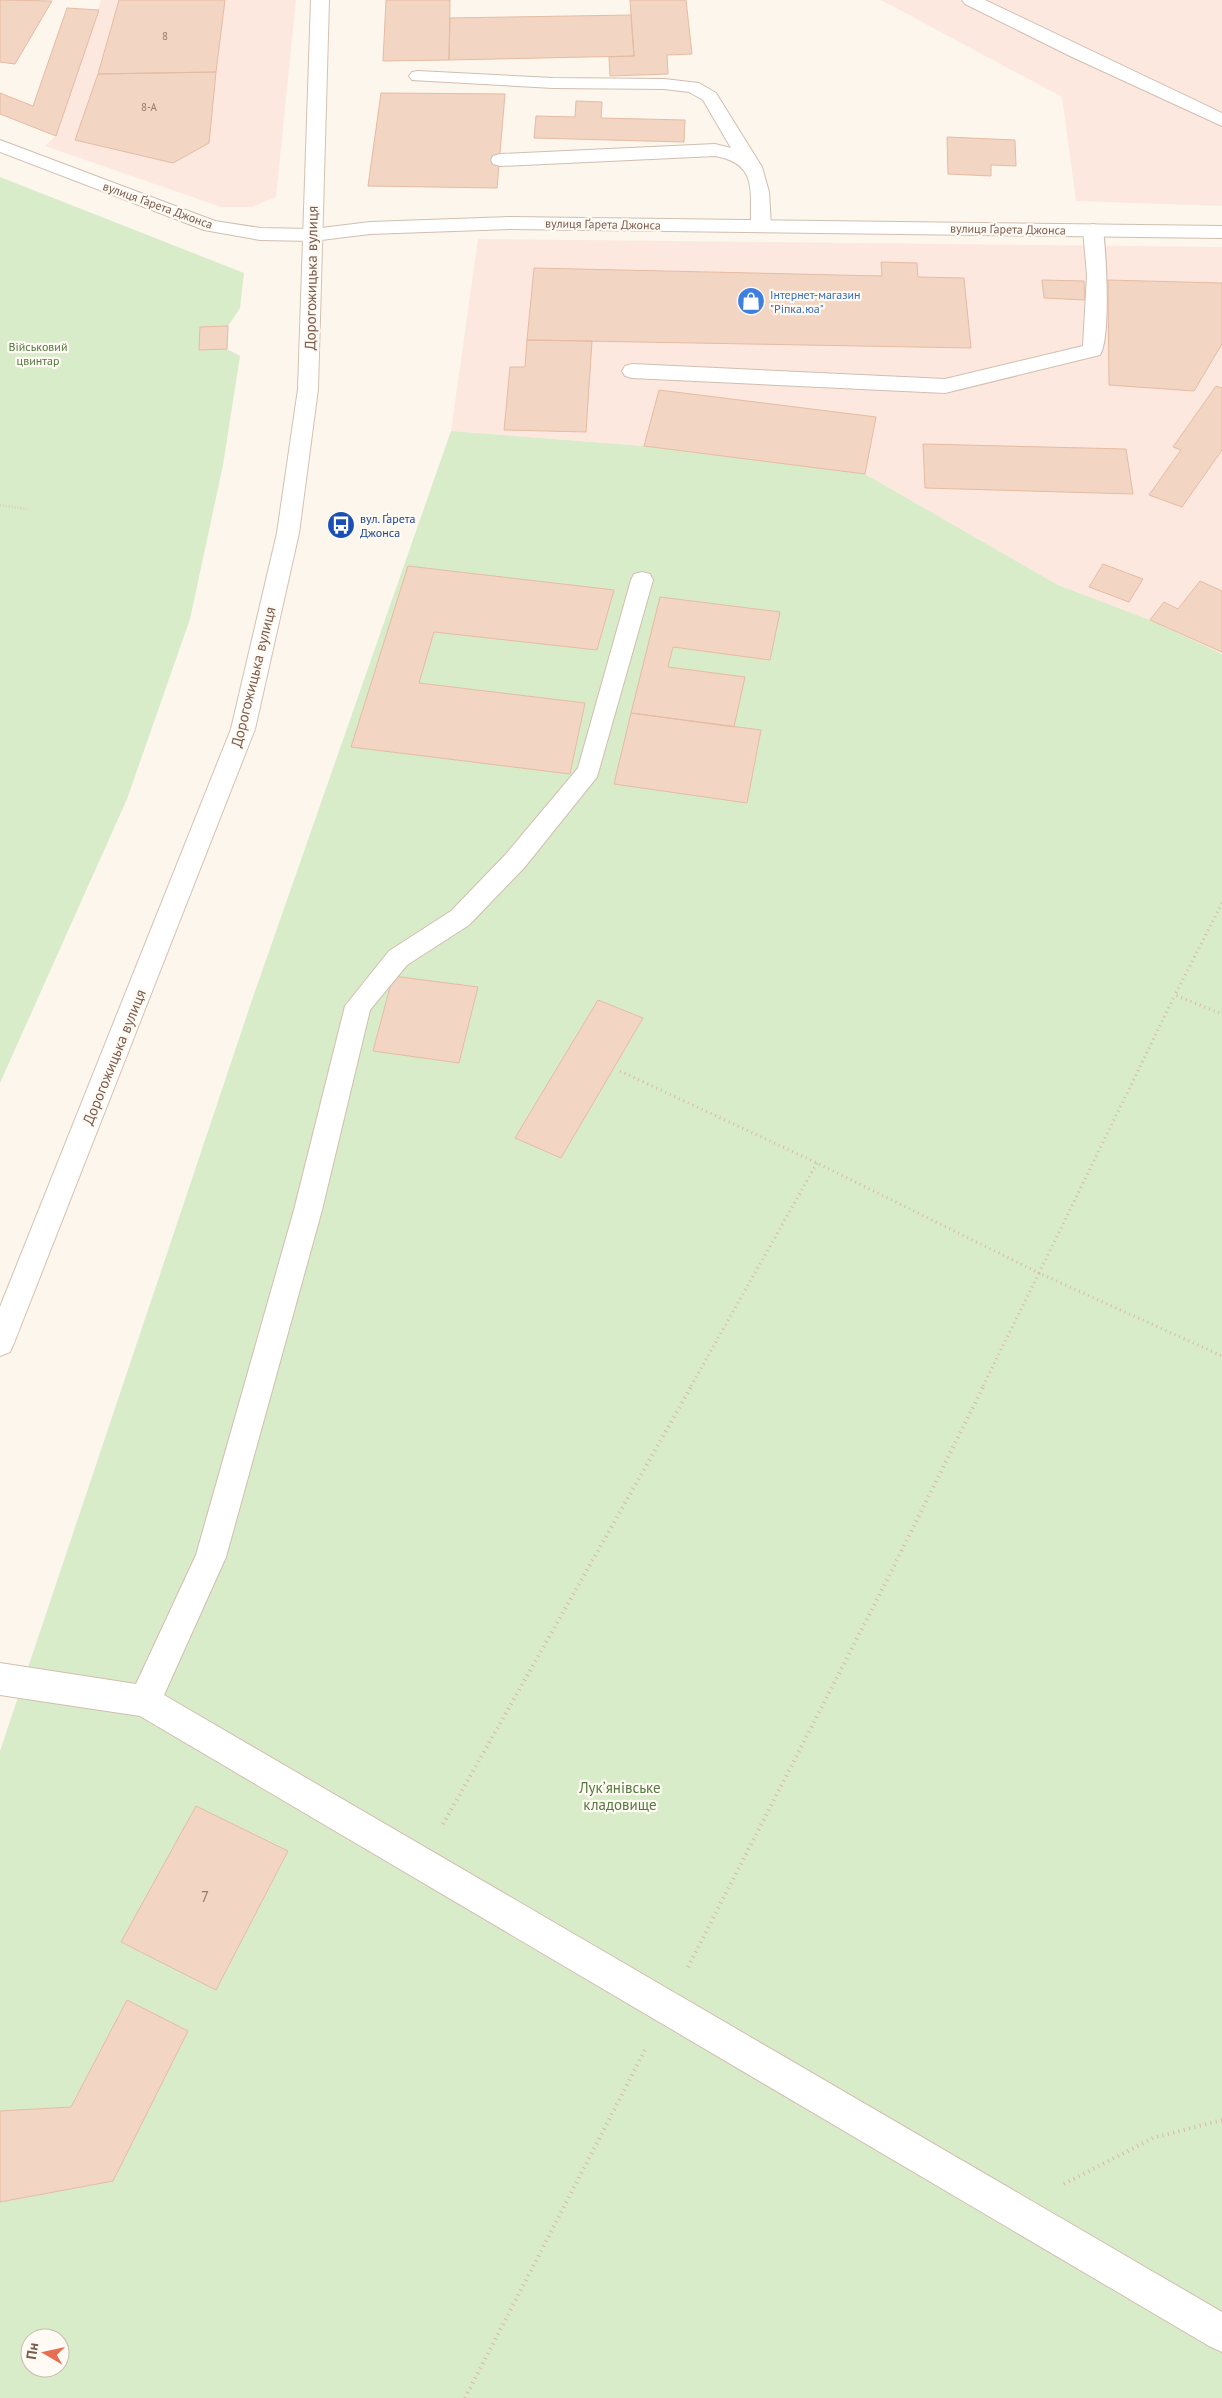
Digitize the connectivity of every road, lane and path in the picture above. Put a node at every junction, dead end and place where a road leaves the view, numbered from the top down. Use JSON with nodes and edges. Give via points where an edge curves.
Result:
{"nodes":[{"id":1,"x":320,"y":0,"type":"edge"},
{"id":2,"x":971,"y":0,"type":"edge"},
{"id":3,"x":418,"y":76,"type":"dead end"},
{"id":4,"x":1222,"y":120,"type":"edge"},
{"id":5,"x":0,"y":146,"type":"edge"},
{"id":6,"x":500,"y":160,"type":"dead end"},
{"id":7,"x":748,"y":161,"type":"junction"},
{"id":8,"x":761,"y":226,"type":"junction"},
{"id":9,"x":1093,"y":230,"type":"junction"},
{"id":10,"x":1222,"y":232,"type":"edge"},
{"id":11,"x":313,"y":236,"type":"junction"},
{"id":12,"x":632,"y":371,"type":"dead end"},
{"id":13,"x":0,"y":505,"type":"edge"},
{"id":14,"x":26,"y":509,"type":"dead end"},
{"id":15,"x":642,"y":580,"type":"dead end"},
{"id":16,"x":1222,"y":903,"type":"edge"},
{"id":17,"x":1175,"y":995,"type":"junction"},
{"id":18,"x":1222,"y":1014,"type":"edge"},
{"id":19,"x":620,"y":1071,"type":"dead end"},
{"id":20,"x":816,"y":1163,"type":"junction"},
{"id":21,"x":1039,"y":1273,"type":"junction"},
{"id":22,"x":0,"y":1342,"type":"edge"},
{"id":23,"x":1222,"y":1356,"type":"edge"},
{"id":24,"x":0,"y":1678,"type":"edge"},
{"id":25,"x":145,"y":1701,"type":"junction"},
{"id":26,"x":421,"y":1863,"type":"junction"},
{"id":27,"x":667,"y":2007,"type":"junction"},
{"id":28,"x":1222,"y":2120,"type":"edge"},
{"id":29,"x":1014,"y":2210,"type":"junction"},
{"id":30,"x":1222,"y":2333,"type":"edge"},
{"id":31,"x":465,"y":2398,"type":"edge"}],
"edges":[{"from":1,"to":11,"type":"street","name":"Дорогожицька вулиця"},
{"from":2,"to":4,"type":"street","via":[[1078,54]]},
{"from":3,"to":7,"type":"street","via":[[693,87],[710,97]]},
{"from":5,"to":11,"type":"street","name":"вулиця Ґарета Джонса","via":[[211,226],[260,234]]},
{"from":6,"to":7,"type":"street","via":[[715,150]]},
{"from":7,"to":8,"type":"street","via":[[757,176]]},
{"from":8,"to":9,"type":"street","name":"вулиця Ґарета Джонса"},
{"from":8,"to":11,"type":"street","name":"вулиця Ґарета Джонса","via":[[510,223],[370,228]]},
{"from":9,"to":10,"type":"street","name":"вулиця Ґарета Джонса"},
{"from":9,"to":12,"type":"street","via":[[1098,278],[1093,350],[945,386]]},
{"from":11,"to":22,"type":"street","name":"Дорогожицька вулиця","via":[[308,389],[289,524],[243,729]]},
{"from":13,"to":14,"type":"path"},
{"from":15,"to":25,"type":"street","via":[[590,771],[515,861],[460,918],[398,958],[358,1006],[308,1210],[211,1557]]},
{"from":16,"to":17,"type":"path"},
{"from":17,"to":18,"type":"path"},
{"from":17,"to":21,"type":"path"},
{"from":19,"to":20,"type":"path"},
{"from":20,"to":21,"type":"path"},
{"from":20,"to":26,"type":"path"},
{"from":21,"to":23,"type":"path"},
{"from":21,"to":27,"type":"path","via":[[886,1582]]},
{"from":24,"to":25,"type":"street"},
{"from":25,"to":26,"type":"street"},
{"from":26,"to":27,"type":"street"},
{"from":27,"to":29,"type":"street"},
{"from":27,"to":31,"type":"path"},
{"from":28,"to":29,"type":"path","via":[[1153,2138]]},
{"from":29,"to":30,"type":"street"}]}
